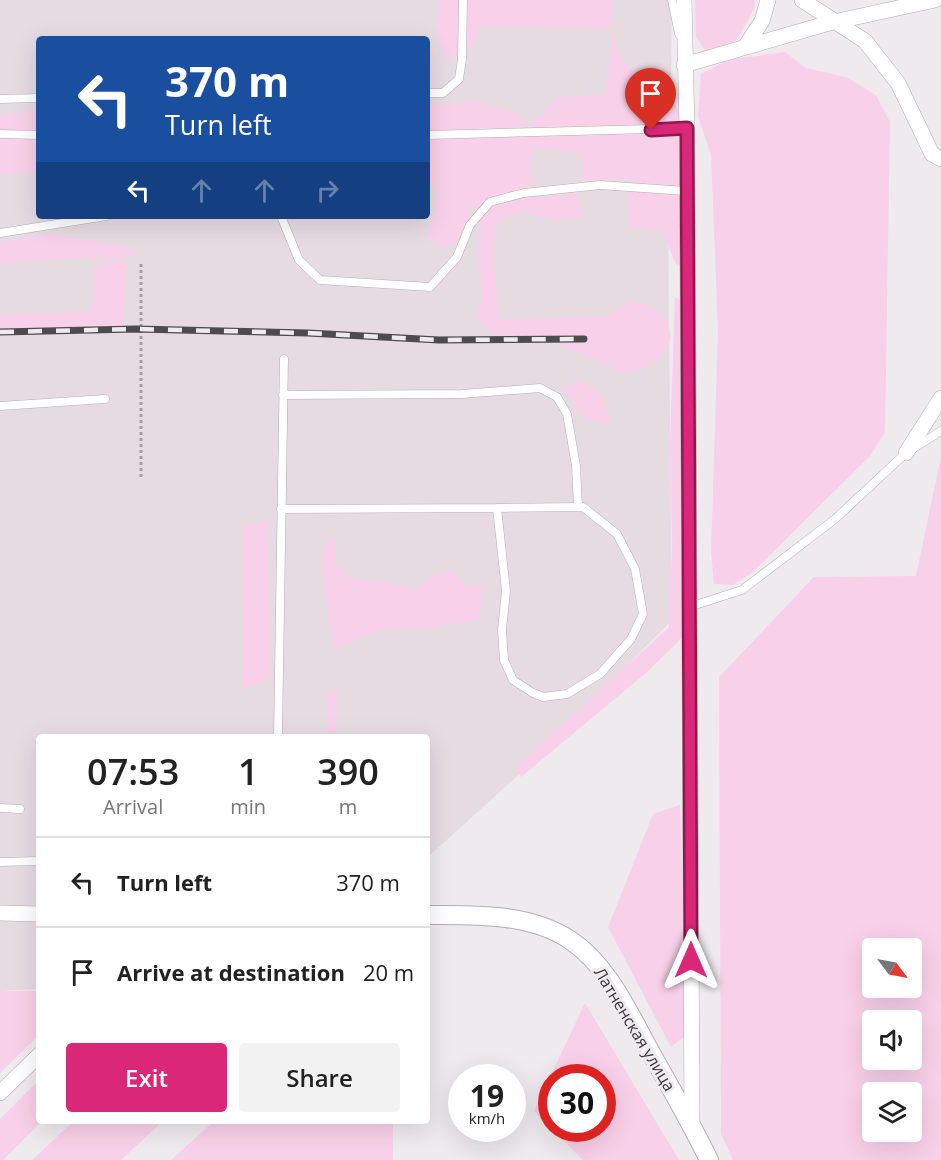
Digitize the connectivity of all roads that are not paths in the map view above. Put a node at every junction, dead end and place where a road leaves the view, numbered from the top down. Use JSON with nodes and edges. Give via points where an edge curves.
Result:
{"nodes":[{"id":1,"x":463,"y":0,"type":"edge"},
{"id":2,"x":672,"y":0,"type":"edge"},
{"id":3,"x":684,"y":0,"type":"edge"},
{"id":4,"x":768,"y":0,"type":"edge"},
{"id":5,"x":802,"y":0,"type":"edge"},
{"id":6,"x":935,"y":0,"type":"edge"},
{"id":7,"x":837,"y":21,"type":"junction"},
{"id":8,"x":746,"y":47,"type":"junction"},
{"id":9,"x":684,"y":61,"type":"junction"},
{"id":10,"x":430,"y":93,"type":"edge"},
{"id":11,"x":36,"y":98,"type":"edge"},
{"id":12,"x":0,"y":99,"type":"edge"},
{"id":13,"x":687,"y":128,"type":"junction"},
{"id":14,"x":0,"y":134,"type":"edge"},
{"id":15,"x":36,"y":135,"type":"edge"},
{"id":16,"x":430,"y":135,"type":"edge"},
{"id":17,"x":941,"y":159,"type":"edge"},
{"id":18,"x":686,"y":191,"type":"junction"},
{"id":19,"x":87,"y":219,"type":"edge"},
{"id":20,"x":282,"y":219,"type":"edge"},
{"id":21,"x":0,"y":233,"type":"edge"},
{"id":22,"x":284,"y":359,"type":"dead end"},
{"id":23,"x":283,"y":395,"type":"junction"},
{"id":24,"x":941,"y":398,"type":"edge"},
{"id":25,"x":105,"y":399,"type":"dead end"},
{"id":26,"x":0,"y":406,"type":"edge"},
{"id":27,"x":941,"y":431,"type":"edge"},
{"id":28,"x":906,"y":453,"type":"junction"},
{"id":29,"x":578,"y":507,"type":"junction"},
{"id":30,"x":498,"y":508,"type":"junction"},
{"id":31,"x":281,"y":509,"type":"junction"},
{"id":32,"x":689,"y":607,"type":"junction"},
{"id":33,"x":278,"y":734,"type":"edge"},
{"id":34,"x":0,"y":808,"type":"edge"},
{"id":35,"x":20,"y":809,"type":"dead end"},
{"id":36,"x":36,"y":861,"type":"edge"},
{"id":37,"x":0,"y":862,"type":"edge"},
{"id":38,"x":0,"y":913,"type":"edge"},
{"id":39,"x":36,"y":914,"type":"edge"},
{"id":40,"x":430,"y":915,"type":"edge"},
{"id":41,"x":36,"y":1058,"type":"edge"},
{"id":42,"x":0,"y":1093,"type":"edge"},
{"id":43,"x":692,"y":1125,"type":"junction"},
{"id":44,"x":709,"y":1160,"type":"edge"}],
"edges":[{"from":1,"to":10,"type":"lane","via":[[459,79],[443,93]]},
{"from":2,"to":9,"type":"lane"},
{"from":3,"to":9,"type":"street"},
{"from":4,"to":8,"type":"street","via":[[762,21]]},
{"from":5,"to":7,"type":"street"},
{"from":6,"to":7,"type":"street"},
{"from":7,"to":8,"type":"street"},
{"from":7,"to":17,"type":"street","via":[[865,40],[898,83],[932,154]]},
{"from":8,"to":9,"type":"street"},
{"from":9,"to":13,"type":"street"},
{"from":11,"to":12,"type":"lane"},
{"from":13,"to":16,"type":"lane"},
{"from":13,"to":18,"type":"street"},
{"from":14,"to":15,"type":"lane"},
{"from":18,"to":20,"type":"lane","via":[[600,185],[524,193],[490,202],[470,225],[457,257],[430,287],[320,280],[299,260]]},
{"from":18,"to":32,"type":"street"},
{"from":19,"to":21,"type":"lane"},
{"from":22,"to":23,"type":"lane"},
{"from":23,"to":29,"type":"lane","via":[[462,394],[540,388],[557,398],[567,414]]},
{"from":23,"to":31,"type":"lane"},
{"from":24,"to":28,"type":"street"},
{"from":25,"to":26,"type":"lane"},
{"from":27,"to":28,"type":"lane"},
{"from":28,"to":32,"type":"lane","via":[[835,519],[742,590]]},
{"from":29,"to":30,"type":"lane"},
{"from":29,"to":30,"type":"lane","via":[[617,534],[634,569],[643,614],[631,639],[600,674],[567,694],[543,698],[513,680],[504,660],[506,591]]},
{"from":30,"to":31,"type":"lane"},
{"from":31,"to":33,"type":"lane"},
{"from":32,"to":43,"type":"street"},
{"from":34,"to":35,"type":"lane"},
{"from":36,"to":37,"type":"lane"},
{"from":38,"to":39,"type":"street"},
{"from":40,"to":43,"type":"street","name":"Латненская улица","via":[[483,915],[537,926],[570,940],[599,966]]},
{"from":41,"to":42,"type":"street"},
{"from":43,"to":44,"type":"street","name":"Латненская улица"}]}
